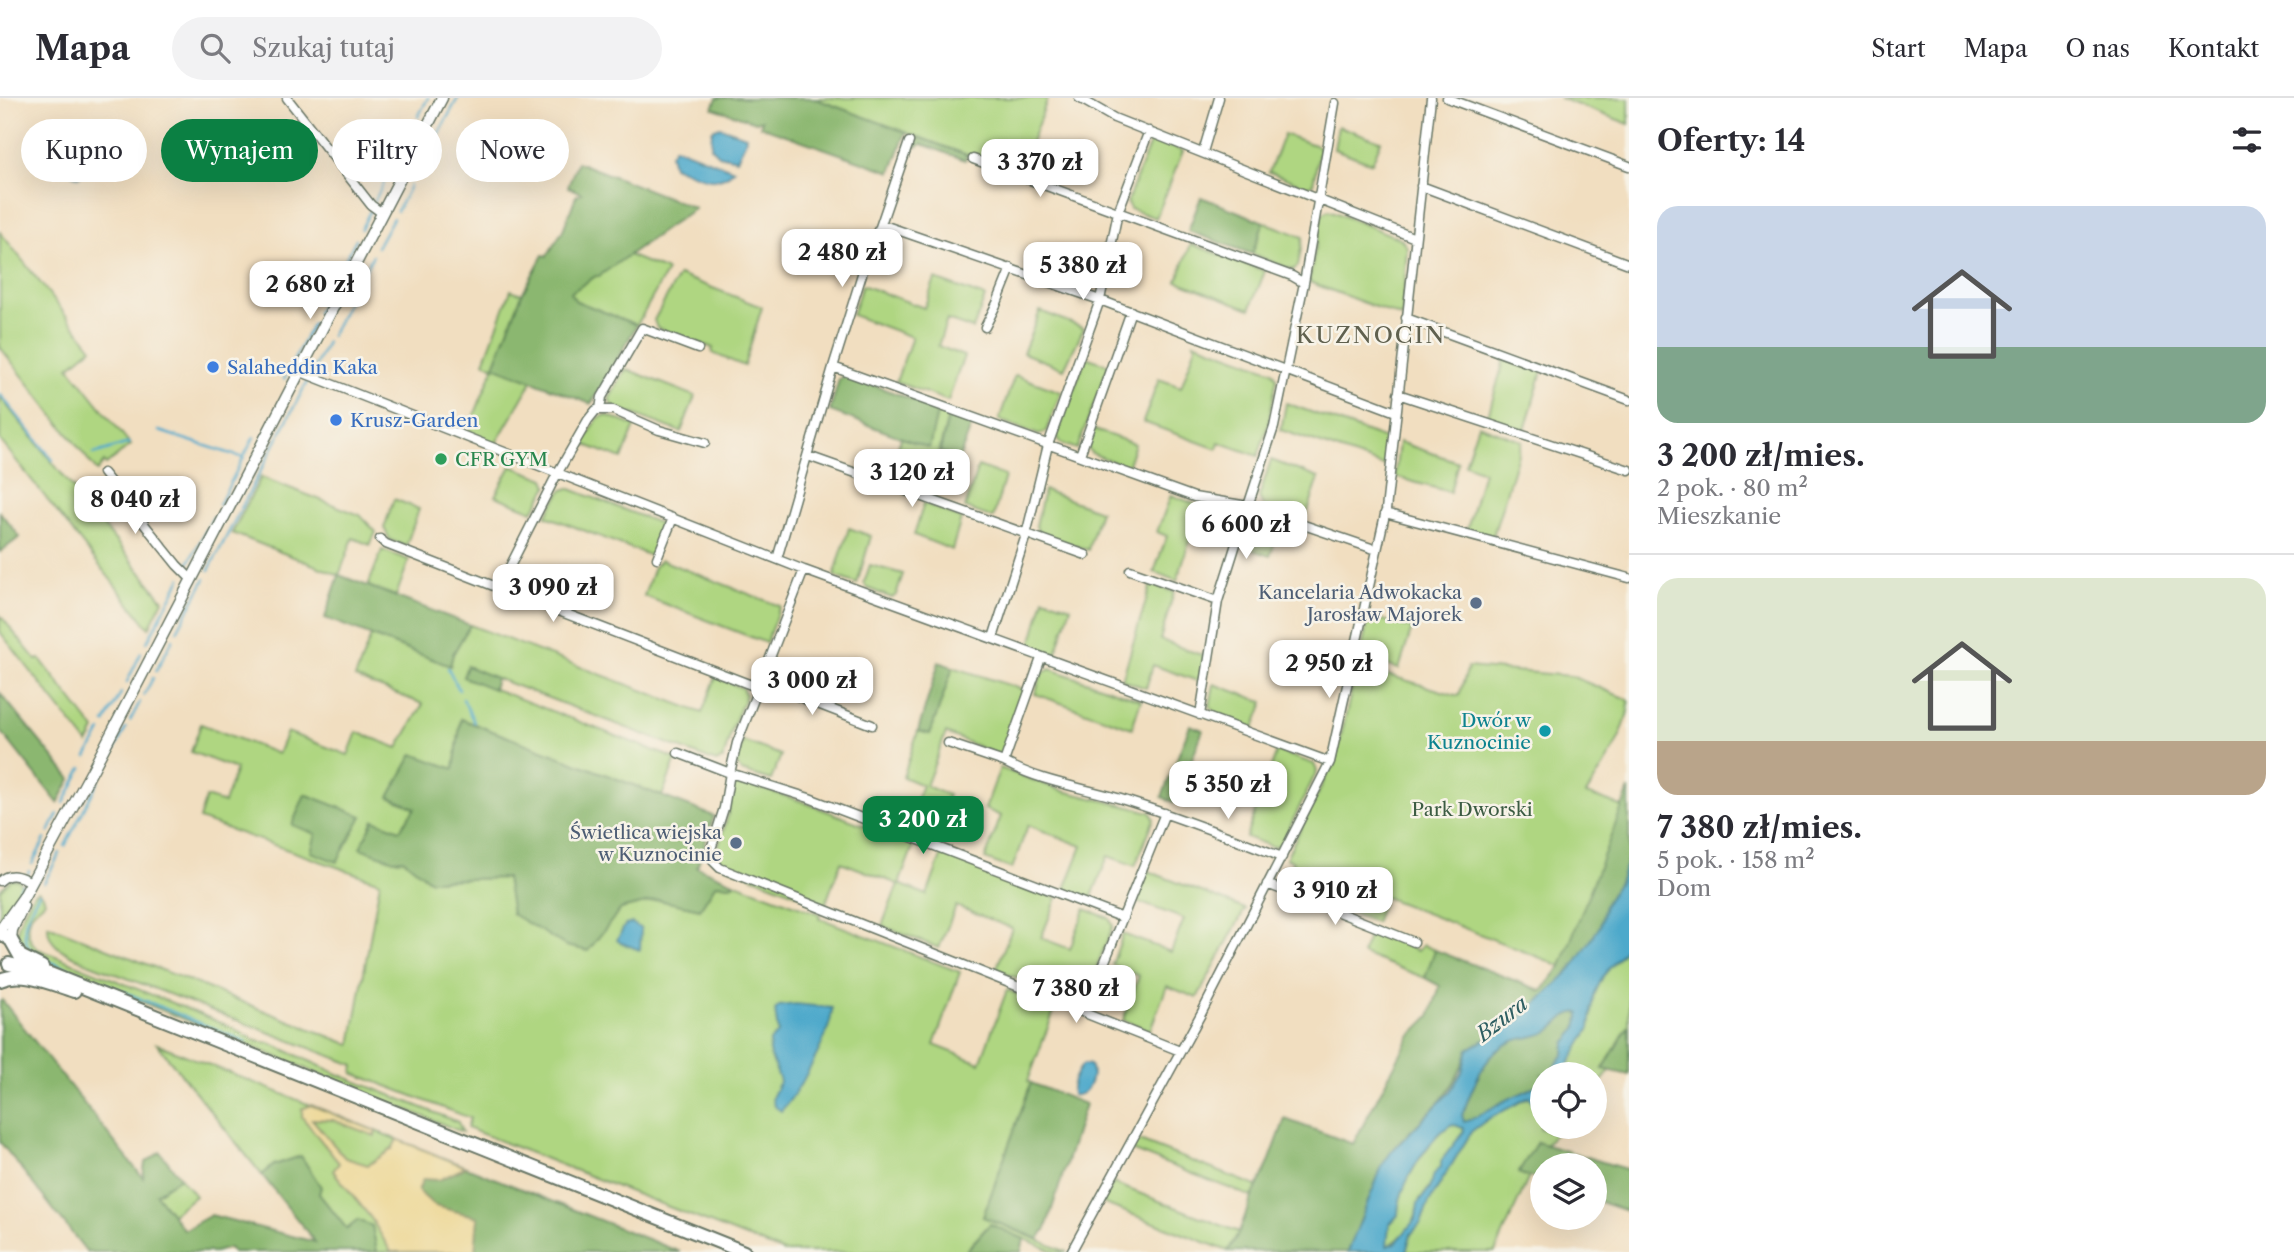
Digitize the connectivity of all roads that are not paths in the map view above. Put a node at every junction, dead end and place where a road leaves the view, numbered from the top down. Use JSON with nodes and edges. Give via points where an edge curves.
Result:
{"nodes":[{"id":1,"x":287,"y":98,"type":"edge"},
{"id":2,"x":442,"y":98,"type":"edge"},
{"id":3,"x":1079,"y":98,"type":"edge"},
{"id":4,"x":1219,"y":98,"type":"edge"},
{"id":5,"x":1431,"y":98,"type":"edge"},
{"id":6,"x":1447,"y":98,"type":"edge"},
{"id":7,"x":1335,"y":103,"type":"dead end"},
{"id":8,"x":1149,"y":131,"type":"junction"},
{"id":9,"x":909,"y":142,"type":"dead end"},
{"id":10,"x":1203,"y":152,"type":"junction"},
{"id":11,"x":973,"y":159,"type":"dead end"},
{"id":12,"x":1629,"y":166,"type":"edge"},
{"id":13,"x":1421,"y":186,"type":"junction"},
{"id":14,"x":1317,"y":198,"type":"junction"},
{"id":15,"x":1118,"y":212,"type":"junction"},
{"id":16,"x":382,"y":213,"type":"junction"},
{"id":17,"x":880,"y":227,"type":"junction"},
{"id":18,"x":1415,"y":238,"type":"junction"},
{"id":19,"x":1629,"y":264,"type":"edge"},
{"id":20,"x":1011,"y":268,"type":"junction"},
{"id":21,"x":1304,"y":283,"type":"junction"},
{"id":22,"x":1100,"y":300,"type":"junction"},
{"id":23,"x":1131,"y":312,"type":"junction"},
{"id":24,"x":1406,"y":318,"type":"junction"},
{"id":25,"x":985,"y":327,"type":"dead end"},
{"id":26,"x":698,"y":349,"type":"dead end"},
{"id":27,"x":833,"y":368,"type":"junction"},
{"id":28,"x":1286,"y":370,"type":"junction"},
{"id":29,"x":300,"y":372,"type":"junction"},
{"id":30,"x":1398,"y":394,"type":"junction"},
{"id":31,"x":1629,"y":400,"type":"edge"},
{"id":32,"x":600,"y":410,"type":"junction"},
{"id":33,"x":1396,"y":412,"type":"junction"},
{"id":34,"x":705,"y":443,"type":"dead end"},
{"id":35,"x":1048,"y":445,"type":"junction"},
{"id":36,"x":1080,"y":455,"type":"junction"},
{"id":37,"x":808,"y":456,"type":"junction"},
{"id":38,"x":1629,"y":470,"type":"edge"},
{"id":39,"x":103,"y":472,"type":"dead end"},
{"id":40,"x":557,"y":474,"type":"junction"},
{"id":41,"x":1248,"y":506,"type":"junction"},
{"id":42,"x":1385,"y":513,"type":"junction"},
{"id":43,"x":673,"y":518,"type":"junction"},
{"id":44,"x":1026,"y":535,"type":"junction"},
{"id":45,"x":380,"y":539,"type":"dead end"},
{"id":46,"x":1377,"y":550,"type":"junction"},
{"id":47,"x":1086,"y":555,"type":"dead end"},
{"id":48,"x":657,"y":558,"type":"dead end"},
{"id":49,"x":776,"y":559,"type":"junction"},
{"id":50,"x":804,"y":569,"type":"junction"},
{"id":51,"x":1130,"y":570,"type":"dead end"},
{"id":52,"x":1629,"y":578,"type":"edge"},
{"id":53,"x":191,"y":579,"type":"junction"},
{"id":54,"x":499,"y":587,"type":"junction"},
{"id":55,"x":1218,"y":601,"type":"junction"},
{"id":56,"x":993,"y":638,"type":"junction"},
{"id":57,"x":1041,"y":658,"type":"junction"},
{"id":58,"x":760,"y":685,"type":"junction"},
{"id":59,"x":1200,"y":715,"type":"junction"},
{"id":60,"x":872,"y":725,"type":"dead end"},
{"id":61,"x":948,"y":743,"type":"dead end"},
{"id":62,"x":678,"y":753,"type":"dead end"},
{"id":63,"x":1004,"y":762,"type":"junction"},
{"id":64,"x":1330,"y":762,"type":"junction"},
{"id":65,"x":730,"y":773,"type":"junction"},
{"id":66,"x":1165,"y":813,"type":"junction"},
{"id":67,"x":1282,"y":857,"type":"junction"},
{"id":68,"x":0,"y":881,"type":"edge"},
{"id":69,"x":32,"y":882,"type":"junction"},
{"id":70,"x":1267,"y":884,"type":"junction"},
{"id":71,"x":23,"y":898,"type":"junction"},
{"id":72,"x":1123,"y":918,"type":"junction"},
{"id":73,"x":6,"y":938,"type":"edge"},
{"id":74,"x":1414,"y":942,"type":"dead end"},
{"id":75,"x":5,"y":967,"type":"edge"},
{"id":76,"x":50,"y":974,"type":"junction"},
{"id":77,"x":0,"y":980,"type":"edge"},
{"id":78,"x":111,"y":998,"type":"junction"},
{"id":79,"x":1084,"y":1013,"type":"junction"},
{"id":80,"x":1180,"y":1051,"type":"junction"},
{"id":81,"x":744,"y":1252,"type":"edge"},
{"id":82,"x":1071,"y":1252,"type":"edge"}],
"edges":[{"from":1,"to":16,"type":"street"},
{"from":2,"to":16,"type":"street"},
{"from":3,"to":8,"type":"street"},
{"from":4,"to":10,"type":"street"},
{"from":5,"to":13,"type":"street"},
{"from":6,"to":12,"type":"street"},
{"from":7,"to":14,"type":"street"},
{"from":8,"to":10,"type":"street"},
{"from":8,"to":15,"type":"street"},
{"from":9,"to":17,"type":"street"},
{"from":10,"to":14,"type":"street"},
{"from":11,"to":15,"type":"street"},
{"from":13,"to":18,"type":"street"},
{"from":13,"to":19,"type":"street"},
{"from":14,"to":18,"type":"street"},
{"from":14,"to":21,"type":"street"},
{"from":15,"to":21,"type":"street"},
{"from":15,"to":22,"type":"street"},
{"from":16,"to":29,"type":"street"},
{"from":17,"to":20,"type":"street"},
{"from":17,"to":27,"type":"street"},
{"from":18,"to":24,"type":"street"},
{"from":20,"to":22,"type":"street"},
{"from":20,"to":25,"type":"street"},
{"from":21,"to":28,"type":"street"},
{"from":22,"to":23,"type":"street"},
{"from":22,"to":35,"type":"street"},
{"from":23,"to":28,"type":"street"},
{"from":23,"to":36,"type":"street"},
{"from":24,"to":30,"type":"street"},
{"from":24,"to":31,"type":"street"},
{"from":26,"to":32,"type":"street","via":[[642,328],[602,397]]},
{"from":27,"to":35,"type":"street"},
{"from":27,"to":37,"type":"street"},
{"from":28,"to":33,"type":"street"},
{"from":28,"to":41,"type":"street","via":[[1274,427]]},
{"from":29,"to":40,"type":"street"},
{"from":29,"to":53,"type":"street"},
{"from":30,"to":33,"type":"street"},
{"from":30,"to":38,"type":"street"},
{"from":32,"to":34,"type":"street","via":[[613,410]]},
{"from":32,"to":40,"type":"street","via":[[588,420]]},
{"from":33,"to":42,"type":"street"},
{"from":35,"to":36,"type":"street"},
{"from":35,"to":44,"type":"street"},
{"from":36,"to":41,"type":"street","via":[[1194,497]]},
{"from":37,"to":44,"type":"street"},
{"from":37,"to":49,"type":"street"},
{"from":39,"to":53,"type":"street"},
{"from":40,"to":43,"type":"street"},
{"from":40,"to":54,"type":"street"},
{"from":41,"to":46,"type":"street"},
{"from":41,"to":55,"type":"street"},
{"from":42,"to":46,"type":"street"},
{"from":42,"to":52,"type":"street"},
{"from":43,"to":48,"type":"street"},
{"from":43,"to":49,"type":"street"},
{"from":44,"to":47,"type":"street"},
{"from":44,"to":56,"type":"street"},
{"from":45,"to":54,"type":"street"},
{"from":46,"to":64,"type":"street"},
{"from":49,"to":50,"type":"street"},
{"from":50,"to":56,"type":"street"},
{"from":50,"to":58,"type":"street"},
{"from":51,"to":55,"type":"street"},
{"from":53,"to":69,"type":"street"},
{"from":54,"to":58,"type":"street"},
{"from":55,"to":59,"type":"street"},
{"from":56,"to":57,"type":"street"},
{"from":57,"to":59,"type":"street"},
{"from":57,"to":63,"type":"street"},
{"from":58,"to":60,"type":"street"},
{"from":58,"to":65,"type":"street"},
{"from":59,"to":64,"type":"street"},
{"from":61,"to":63,"type":"street"},
{"from":62,"to":65,"type":"street"},
{"from":63,"to":66,"type":"street","via":[[1060,785]]},
{"from":64,"to":67,"type":"street"},
{"from":65,"to":72,"type":"street","via":[[809,798]]},
{"from":65,"to":79,"type":"street","via":[[711,849],[720,868]]},
{"from":66,"to":67,"type":"street"},
{"from":66,"to":72,"type":"street"},
{"from":67,"to":70,"type":"street"},
{"from":68,"to":69,"type":"street","via":[[12,876]]},
{"from":69,"to":71,"type":"street"},
{"from":70,"to":74,"type":"street"},
{"from":70,"to":80,"type":"street"},
{"from":71,"to":73,"type":"street"},
{"from":71,"to":73,"type":"street"},
{"from":72,"to":79,"type":"street"},
{"from":73,"to":75,"type":"main road"},
{"from":73,"to":76,"type":"main road","via":[[21,957]]},
{"from":75,"to":76,"type":"main road"},
{"from":76,"to":78,"type":"main road"},
{"from":77,"to":78,"type":"main road","via":[[22,976],[92,997]]},
{"from":78,"to":81,"type":"main road"},
{"from":79,"to":80,"type":"street"},
{"from":80,"to":82,"type":"street"}]}
